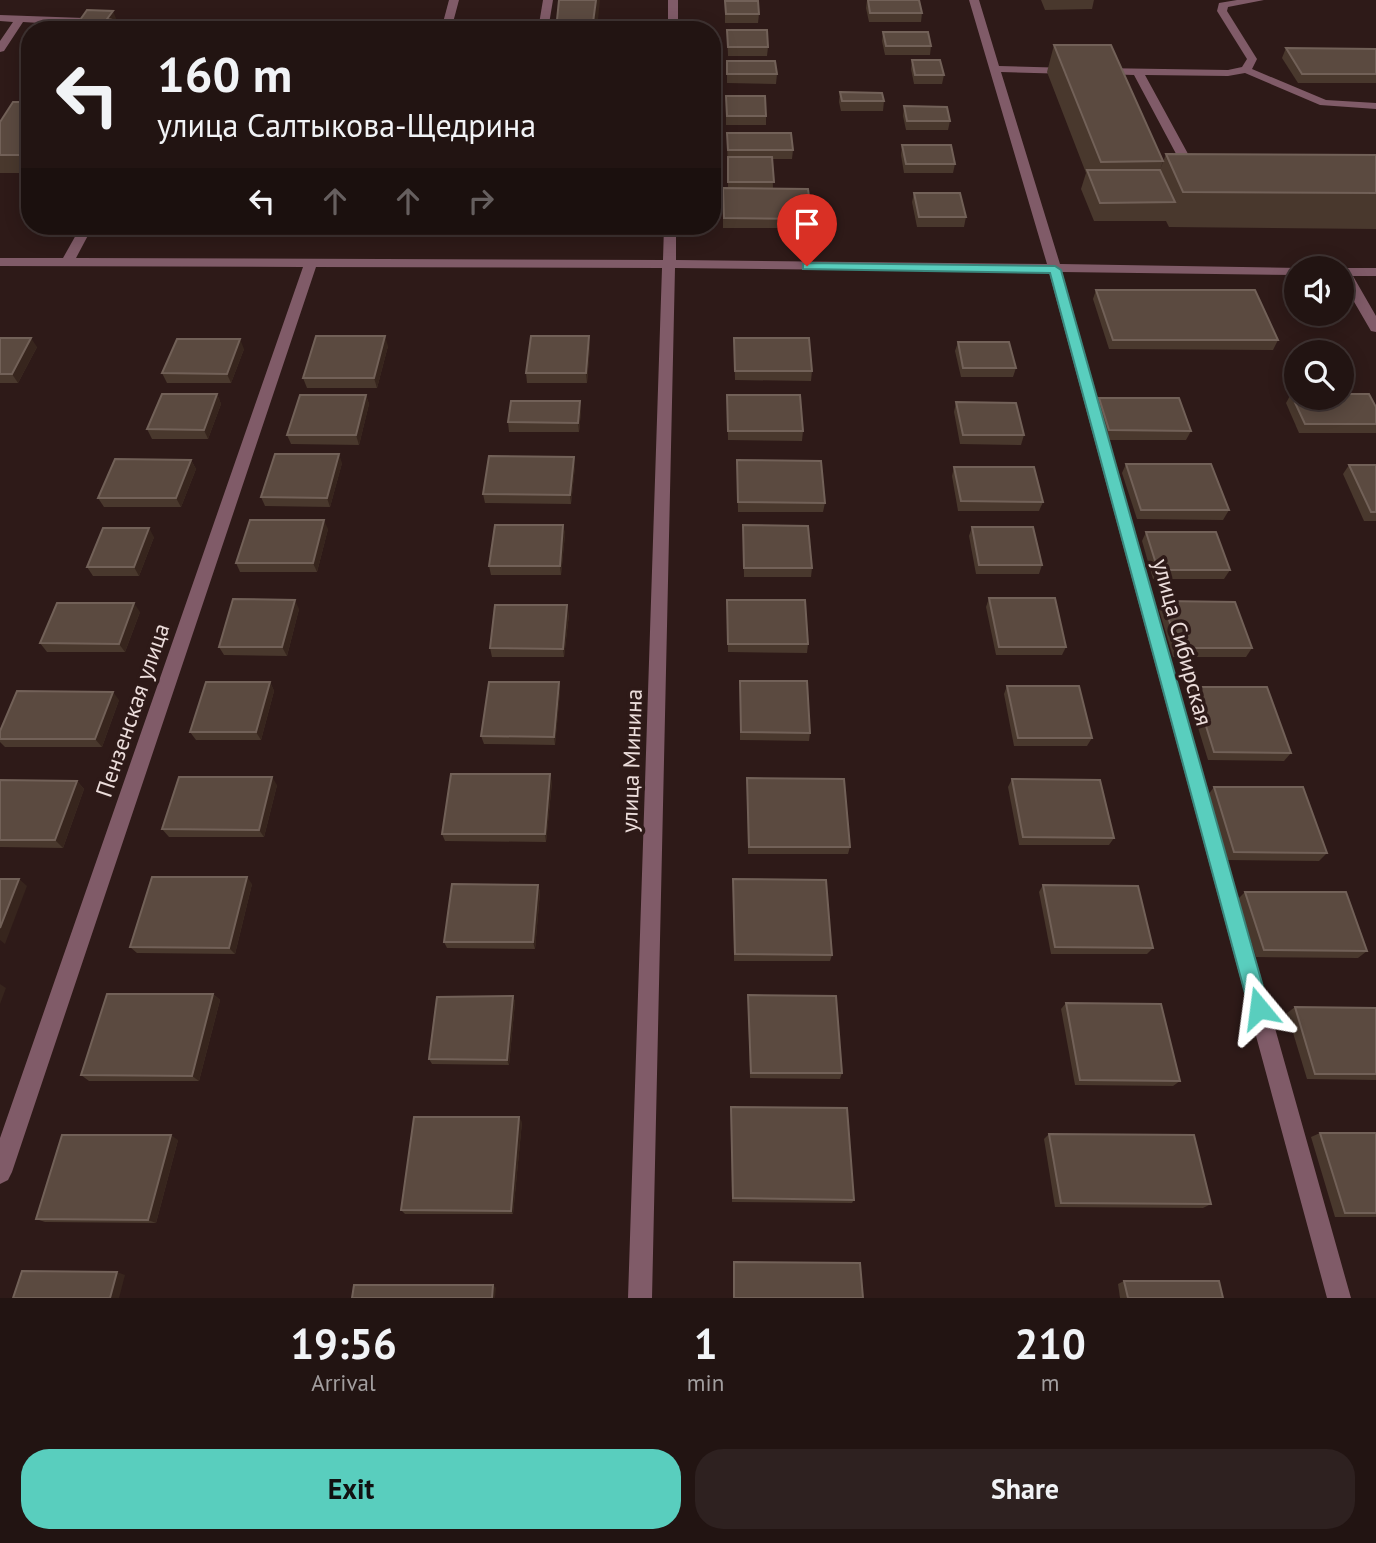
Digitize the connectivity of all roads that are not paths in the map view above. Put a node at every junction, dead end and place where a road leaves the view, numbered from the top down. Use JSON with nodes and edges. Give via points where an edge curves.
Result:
{"nodes":[{"id":1,"x":454,"y":0,"type":"edge"},
{"id":2,"x":548,"y":0,"type":"edge"},
{"id":3,"x":673,"y":0,"type":"edge"},
{"id":4,"x":974,"y":0,"type":"edge"},
{"id":5,"x":1259,"y":0,"type":"edge"},
{"id":6,"x":0,"y":18,"type":"edge"},
{"id":7,"x":20,"y":19,"type":"junction"},
{"id":8,"x":81,"y":21,"type":"edge"},
{"id":9,"x":448,"y":21,"type":"edge"},
{"id":10,"x":544,"y":21,"type":"edge"},
{"id":11,"x":673,"y":21,"type":"edge"},
{"id":12,"x":0,"y":49,"type":"edge"},
{"id":13,"x":995,"y":69,"type":"junction"},
{"id":14,"x":1247,"y":70,"type":"junction"},
{"id":15,"x":1138,"y":72,"type":"junction"},
{"id":16,"x":1376,"y":106,"type":"edge"},
{"id":17,"x":21,"y":111,"type":"edge"},
{"id":18,"x":0,"y":127,"type":"edge"},
{"id":19,"x":1206,"y":174,"type":"edge"},
{"id":20,"x":83,"y":235,"type":"edge"},
{"id":21,"x":670,"y":235,"type":"edge"},
{"id":22,"x":0,"y":262,"type":"edge"},
{"id":23,"x":67,"y":262,"type":"junction"},
{"id":24,"x":311,"y":263,"type":"junction"},
{"id":25,"x":669,"y":264,"type":"junction"},
{"id":26,"x":1055,"y":270,"type":"junction"},
{"id":27,"x":1284,"y":271,"type":"edge"},
{"id":28,"x":1354,"y":272,"type":"edge"},
{"id":29,"x":1376,"y":272,"type":"edge"},
{"id":30,"x":1354,"y":291,"type":"edge"},
{"id":31,"x":1376,"y":328,"type":"edge"},
{"id":32,"x":0,"y":1172,"type":"edge"},
{"id":33,"x":640,"y":1298,"type":"edge"},
{"id":34,"x":1339,"y":1298,"type":"edge"}],
"edges":[{"from":1,"to":9,"type":"street"},
{"from":2,"to":10,"type":"street"},
{"from":3,"to":11,"type":"street"},
{"from":4,"to":13,"type":"street","name":"улица Сибирская"},
{"from":5,"to":14,"type":"street","via":[[1223,5],[1222,11],[1252,59]]},
{"from":6,"to":7,"type":"street"},
{"from":7,"to":8,"type":"street"},
{"from":7,"to":12,"type":"street"},
{"from":13,"to":15,"type":"street"},
{"from":13,"to":26,"type":"street","name":"улица Сибирская"},
{"from":14,"to":15,"type":"street"},
{"from":14,"to":16,"type":"street","via":[[1324,103]]},
{"from":15,"to":19,"type":"street","via":[[1188,165]]},
{"from":17,"to":18,"type":"street"},
{"from":20,"to":23,"type":"street"},
{"from":21,"to":25,"type":"street","name":"улица Минина"},
{"from":22,"to":23,"type":"street"},
{"from":23,"to":24,"type":"street"},
{"from":24,"to":25,"type":"street"},
{"from":24,"to":32,"type":"street","name":"Пензенская улица"},
{"from":25,"to":26,"type":"street"},
{"from":25,"to":33,"type":"street","name":"улица Минина"},
{"from":26,"to":27,"type":"street"},
{"from":26,"to":34,"type":"street","name":"улица Сибирская"},
{"from":28,"to":29,"type":"street"},
{"from":30,"to":31,"type":"street"}]}
